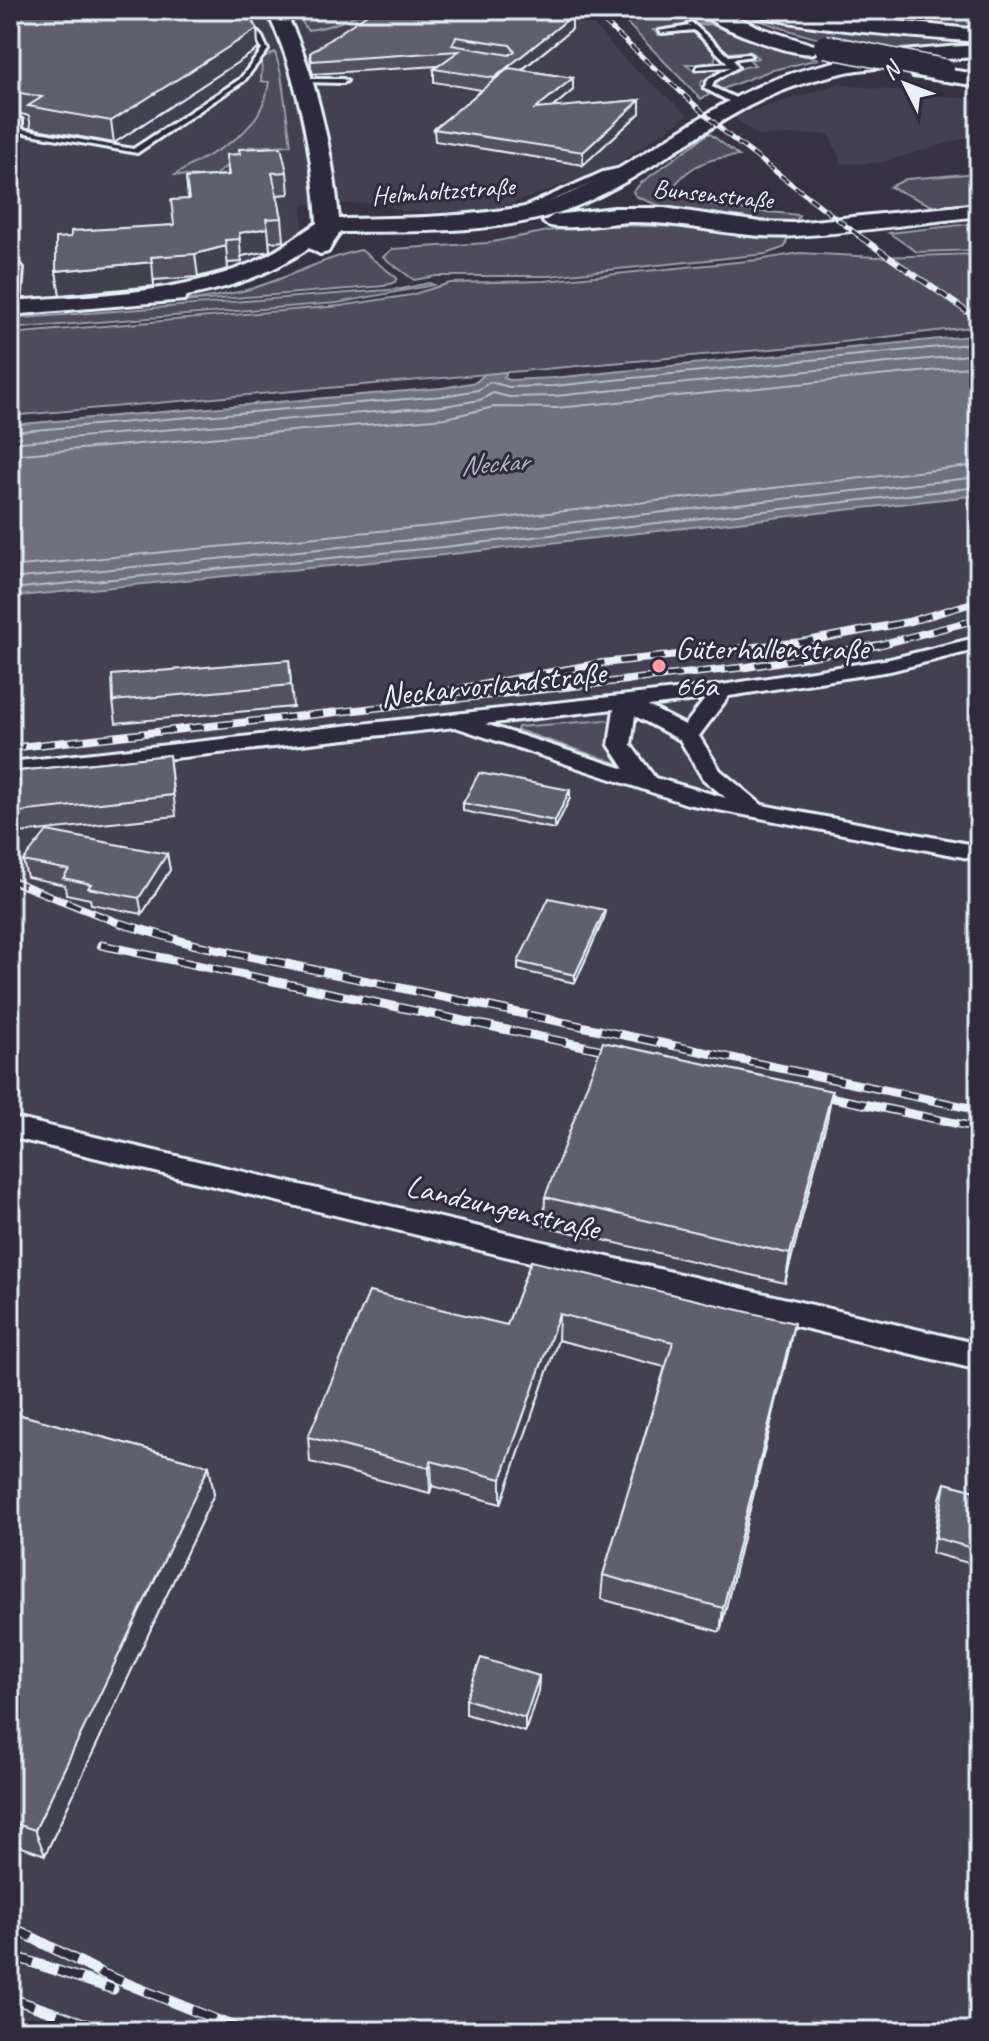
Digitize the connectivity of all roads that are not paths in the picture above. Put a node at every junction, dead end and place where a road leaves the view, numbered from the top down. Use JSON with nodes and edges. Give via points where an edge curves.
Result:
{"nodes":[{"id":1,"x":232,"y":10,"type":"edge"},
{"id":2,"x":275,"y":10,"type":"edge"},
{"id":3,"x":725,"y":10,"type":"edge"},
{"id":4,"x":759,"y":10,"type":"edge"},
{"id":5,"x":697,"y":21,"type":"edge"},
{"id":6,"x":662,"y":31,"type":"dead end"},
{"id":7,"x":979,"y":36,"type":"edge"},
{"id":8,"x":816,"y":47,"type":"junction"},
{"id":9,"x":979,"y":54,"type":"edge"},
{"id":10,"x":748,"y":56,"type":"dead end"},
{"id":11,"x":731,"y":61,"type":"junction"},
{"id":12,"x":849,"y":65,"type":"joint"},
{"id":13,"x":698,"y":68,"type":"dead end"},
{"id":14,"x":979,"y":74,"type":"edge"},
{"id":15,"x":302,"y":80,"type":"junction"},
{"id":16,"x":979,"y":80,"type":"edge"},
{"id":17,"x":343,"y":81,"type":"edge"},
{"id":18,"x":739,"y":103,"type":"junction"},
{"id":19,"x":10,"y":116,"type":"edge"},
{"id":20,"x":643,"y":165,"type":"junction"},
{"id":21,"x":326,"y":190,"type":"junction"},
{"id":22,"x":979,"y":210,"type":"edge"},
{"id":23,"x":664,"y":215,"type":"junction"},
{"id":24,"x":421,"y":223,"type":"junction"},
{"id":25,"x":327,"y":226,"type":"junction"},
{"id":26,"x":442,"y":235,"type":"junction"},
{"id":27,"x":296,"y":264,"type":"junction"},
{"id":28,"x":19,"y":268,"type":"dead end"},
{"id":29,"x":153,"y":296,"type":"junction"},
{"id":30,"x":14,"y":300,"type":"edge"},
{"id":31,"x":979,"y":643,"type":"edge"},
{"id":32,"x":722,"y":691,"type":"junction"},
{"id":33,"x":626,"y":702,"type":"junction"},
{"id":34,"x":452,"y":721,"type":"junction"},
{"id":35,"x":688,"y":736,"type":"junction"},
{"id":36,"x":10,"y":769,"type":"edge"},
{"id":37,"x":648,"y":785,"type":"junction"},
{"id":38,"x":752,"y":807,"type":"junction"},
{"id":39,"x":979,"y":853,"type":"edge"},
{"id":40,"x":10,"y":1127,"type":"edge"},
{"id":41,"x":979,"y":1357,"type":"edge"}],
"edges":[{"from":1,"to":19,"type":"lane","via":[[265,50],[242,80],[134,151],[18,131],[19,122]]},
{"from":2,"to":15,"type":"street"},
{"from":3,"to":8,"type":"main road"},
{"from":4,"to":7,"type":"main road"},
{"from":5,"to":6,"type":"lane"},
{"from":5,"to":8,"type":"main road"},
{"from":5,"to":11,"type":"lane"},
{"from":8,"to":14,"type":"main road","bridge":true},
{"from":8,"to":16,"type":"main road"},
{"from":9,"to":12,"type":"main road"},
{"from":10,"to":11,"type":"lane"},
{"from":11,"to":13,"type":"lane"},
{"from":11,"to":18,"type":"lane","via":[[736,68],[707,85]]},
{"from":12,"to":18,"type":"street","name":"Helmholtzstraße","via":[[795,79]]},
{"from":15,"to":17,"type":"lane"},
{"from":15,"to":21,"type":"street"},
{"from":18,"to":20,"type":"street","name":"Helmholtzstraße"},
{"from":20,"to":23,"type":"street","name":"Helmholtzstraße","via":[[625,196]]},
{"from":20,"to":24,"type":"street","name":"Helmholtzstraße","via":[[579,199],[545,210]]},
{"from":21,"to":24,"type":"street","via":[[365,210]]},
{"from":21,"to":25,"type":"street"},
{"from":22,"to":23,"type":"street","name":"Bunsenstraße","via":[[786,230]]},
{"from":23,"to":26,"type":"street","name":"Bunsenstraße","via":[[604,216]]},
{"from":24,"to":25,"type":"street","name":"Helmholtzstraße"},
{"from":25,"to":26,"type":"street","name":"Bunsenstraße","via":[[358,233]]},
{"from":25,"to":27,"type":"street","via":[[328,240]]},
{"from":25,"to":29,"type":"street","via":[[266,266],[226,281]]},
{"from":26,"to":27,"type":"street","name":"Bunsenstraße","via":[[347,249]]},
{"from":27,"to":29,"type":"street","name":"Bunsenstraße","via":[[214,291]]},
{"from":28,"to":30,"type":"lane"},
{"from":29,"to":30,"type":"street"},
{"from":31,"to":32,"type":"street","name":"Neckarvorlandstraße","via":[[890,665]]},
{"from":32,"to":33,"type":"street","name":"Neckarvorlandstraße"},
{"from":32,"to":35,"type":"street"},
{"from":33,"to":34,"type":"street","name":"Neckarvorlandstraße"},
{"from":33,"to":35,"type":"street"},
{"from":33,"to":37,"type":"street","via":[[620,745]]},
{"from":34,"to":36,"type":"street","name":"Neckarvorlandstraße"},
{"from":34,"to":37,"type":"street"},
{"from":35,"to":38,"type":"street","via":[[711,774]]},
{"from":37,"to":38,"type":"street"},
{"from":38,"to":39,"type":"street","via":[[795,820]]},
{"from":40,"to":41,"type":"street","name":"Landzungenstraße"}]}
